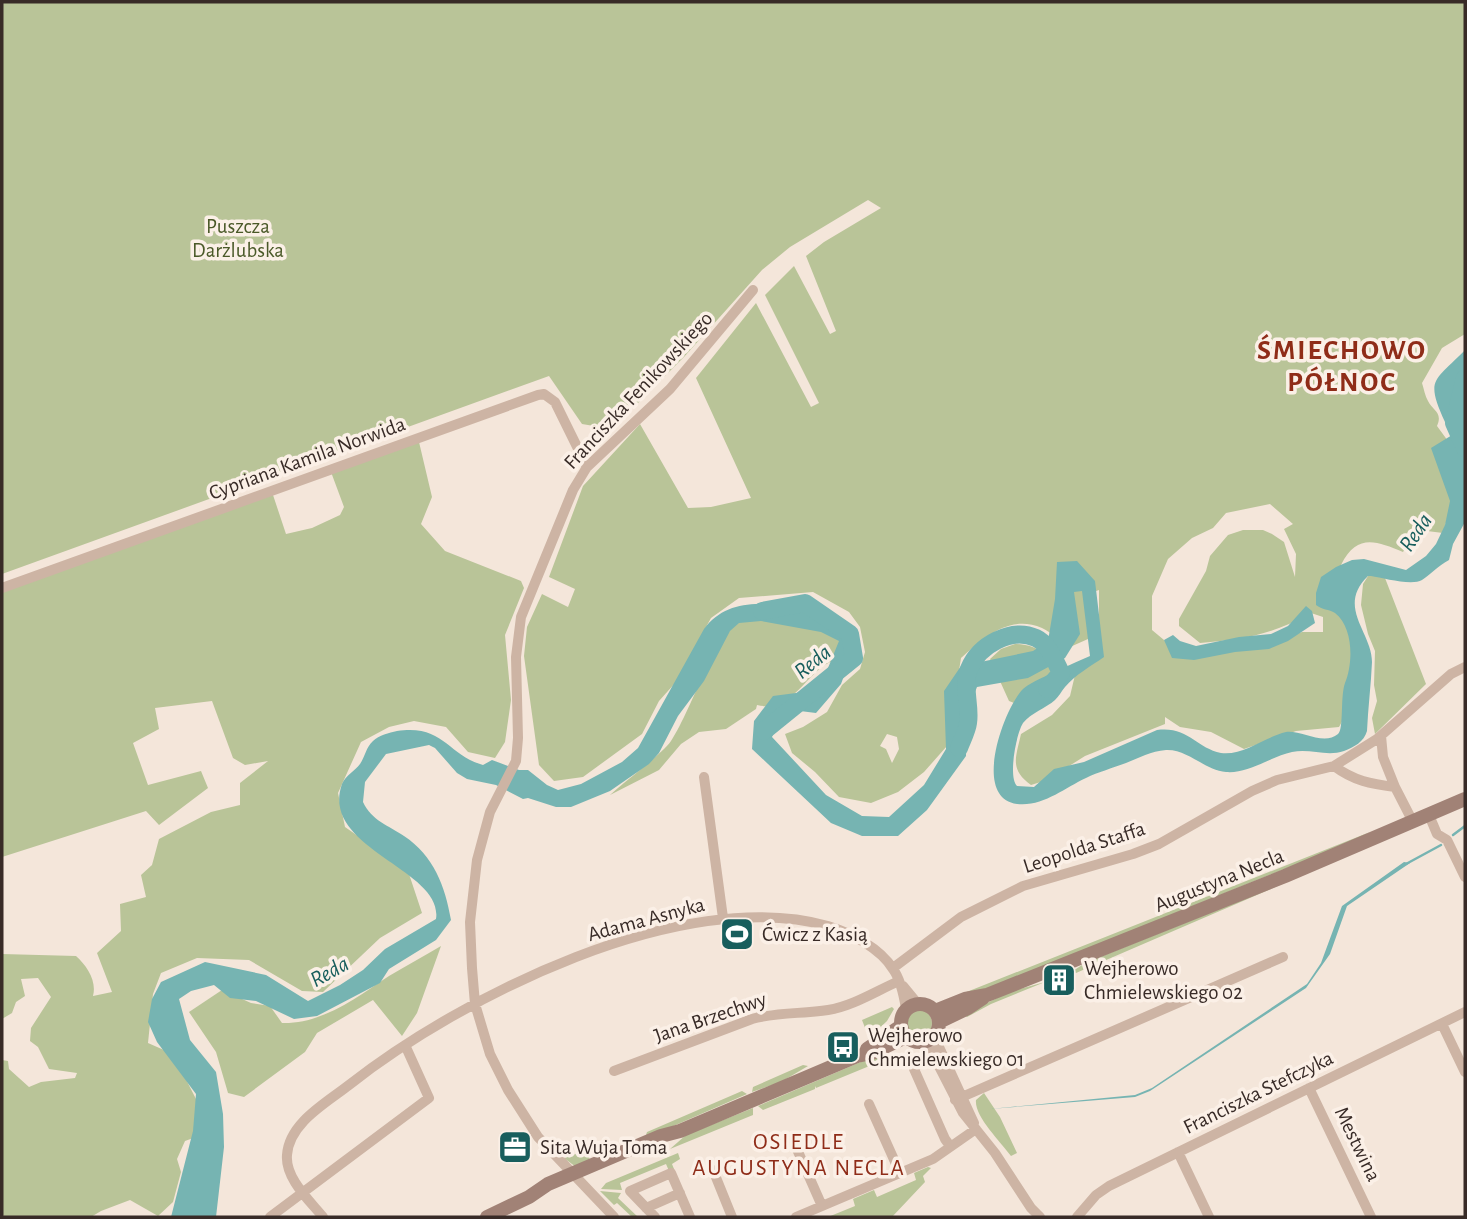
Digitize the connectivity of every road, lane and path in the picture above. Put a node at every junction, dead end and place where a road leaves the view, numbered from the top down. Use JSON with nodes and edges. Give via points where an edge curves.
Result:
{"nodes":[{"id":1,"x":753,"y":290,"type":"dead end"},
{"id":2,"x":587,"y":467,"type":"junction"},
{"id":3,"x":2,"y":588,"type":"edge"},
{"id":4,"x":1465,"y":667,"type":"edge"},
{"id":5,"x":1381,"y":736,"type":"junction"},
{"id":6,"x":1334,"y":766,"type":"junction"},
{"id":7,"x":704,"y":777,"type":"dead end"},
{"id":8,"x":1395,"y":787,"type":"junction"},
{"id":9,"x":1465,"y":799,"type":"edge"},
{"id":10,"x":1429,"y":815,"type":"junction"},
{"id":11,"x":1413,"y":821,"type":"junction"},
{"id":12,"x":1465,"y":877,"type":"edge"},
{"id":13,"x":723,"y":918,"type":"junction"},
{"id":14,"x":1283,"y":957,"type":"dead end"},
{"id":15,"x":893,"y":968,"type":"junction"},
{"id":16,"x":899,"y":981,"type":"junction"},
{"id":17,"x":475,"y":1004,"type":"junction"},
{"id":18,"x":912,"y":1006,"type":"junction"},
{"id":19,"x":1465,"y":1012,"type":"edge"},
{"id":20,"x":1442,"y":1024,"type":"junction"},
{"id":21,"x":934,"y":1027,"type":"junction"},
{"id":22,"x":903,"y":1031,"type":"junction"},
{"id":23,"x":405,"y":1045,"type":"junction"},
{"id":24,"x":914,"y":1069,"type":"dead end"},
{"id":25,"x":614,"y":1071,"type":"dead end"},
{"id":26,"x":1465,"y":1072,"type":"edge"},
{"id":27,"x":1309,"y":1088,"type":"junction"},
{"id":28,"x":959,"y":1098,"type":"junction"},
{"id":29,"x":869,"y":1104,"type":"dead end"},
{"id":30,"x":976,"y":1129,"type":"junction"},
{"id":31,"x":792,"y":1138,"type":"dead end"},
{"id":32,"x":950,"y":1146,"type":"junction"},
{"id":33,"x":1178,"y":1152,"type":"junction"},
{"id":34,"x":713,"y":1170,"type":"dead end"},
{"id":35,"x":900,"y":1173,"type":"junction"},
{"id":36,"x":575,"y":1178,"type":"junction"},
{"id":37,"x":303,"y":1191,"type":"junction"},
{"id":38,"x":680,"y":1194,"type":"junction"},
{"id":39,"x":821,"y":1206,"type":"junction"},
{"id":40,"x":646,"y":1208,"type":"junction"},
{"id":41,"x":270,"y":1217,"type":"edge"},
{"id":42,"x":323,"y":1217,"type":"edge"},
{"id":43,"x":487,"y":1217,"type":"edge"},
{"id":44,"x":614,"y":1217,"type":"edge"},
{"id":45,"x":655,"y":1217,"type":"edge"},
{"id":46,"x":690,"y":1217,"type":"edge"},
{"id":47,"x":732,"y":1217,"type":"edge"},
{"id":48,"x":796,"y":1217,"type":"edge"},
{"id":49,"x":1040,"y":1217,"type":"edge"},
{"id":50,"x":1077,"y":1217,"type":"edge"},
{"id":51,"x":1209,"y":1217,"type":"edge"},
{"id":52,"x":1371,"y":1217,"type":"edge"}],
"edges":[{"from":1,"to":2,"type":"street","name":"Franciszka Fenikowskiego","via":[[670,389]]},
{"from":2,"to":3,"type":"street","name":"Cypriana Kamila Norwida","via":[[555,401],[538,395]]},
{"from":2,"to":17,"type":"street","name":"Franciszka Fenikowskiego","via":[[573,490],[521,617],[514,765],[490,812],[477,860],[470,922]]},
{"from":4,"to":5,"type":"street","name":"Leopolda Staffa"},
{"from":5,"to":6,"type":"street","name":"Leopolda Staffa"},
{"from":5,"to":8,"type":"street","via":[[1383,757]]},
{"from":6,"to":8,"type":"street","via":[[1367,784]]},
{"from":6,"to":15,"type":"street","name":"Leopolda Staffa","via":[[1252,791],[1133,855],[1023,886],[961,917]]},
{"from":7,"to":13,"type":"street"},
{"from":8,"to":11,"type":"street"},
{"from":9,"to":10,"type":"main road","name":"Augustyna Necla"},
{"from":10,"to":11,"type":"main road","name":"Augustyna Necla"},
{"from":10,"to":12,"type":"street"},
{"from":11,"to":21,"type":"main road","name":"Augustyna Necla","via":[[987,995],[965,999]]},
{"from":13,"to":15,"type":"street","name":"Adama Asnyka","via":[[784,918],[841,930],[879,953]]},
{"from":13,"to":17,"type":"street","name":"Adama Asnyka","via":[[594,951]]},
{"from":14,"to":28,"type":"street"},
{"from":15,"to":16,"type":"street","name":"Adama Asnyka"},
{"from":16,"to":18,"type":"street","name":"Adama Asnyka"},
{"from":16,"to":25,"type":"street","name":"Jana Brzechwy","via":[[830,1010],[752,1019]]},
{"from":17,"to":23,"type":"street","name":"Adama Asnyka"},
{"from":17,"to":36,"type":"street","via":[[490,1054],[508,1090],[538,1138]]},
{"from":18,"to":21,"type":"main road","via":[[930,1006]]},
{"from":18,"to":22,"type":"main road","via":[[900,1020]]},
{"from":19,"to":20,"type":"street","name":"Franciszka Stefczyka"},
{"from":20,"to":26,"type":"street"},
{"from":20,"to":27,"type":"street","name":"Franciszka Stefczyka"},
{"from":21,"to":22,"type":"main road","via":[[919,1042]]},
{"from":21,"to":28,"type":"street"},
{"from":22,"to":36,"type":"main road","via":[[858,1056]]},
{"from":23,"to":37,"type":"street","name":"Adama Asnyka","via":[[304,1121],[287,1154],[289,1172]]},
{"from":23,"to":37,"type":"street","via":[[429,1098]]},
{"from":24,"to":32,"type":"street"},
{"from":27,"to":33,"type":"street","name":"Franciszka Stefczyka"},
{"from":27,"to":52,"type":"street","name":"Mestwina"},
{"from":28,"to":30,"type":"street"},
{"from":29,"to":35,"type":"street"},
{"from":30,"to":32,"type":"street"},
{"from":30,"to":49,"type":"street"},
{"from":31,"to":39,"type":"street"},
{"from":32,"to":35,"type":"street"},
{"from":33,"to":50,"type":"street","name":"Franciszka Stefczyka","via":[[1109,1186]]},
{"from":33,"to":51,"type":"street"},
{"from":34,"to":47,"type":"street"},
{"from":35,"to":39,"type":"street"},
{"from":36,"to":43,"type":"main road"},
{"from":36,"to":44,"type":"street"},
{"from":37,"to":41,"type":"street"},
{"from":37,"to":42,"type":"street","name":"Adama Asnyka"},
{"from":38,"to":40,"type":"street"},
{"from":38,"to":40,"type":"street","via":[[671,1173],[630,1191]]},
{"from":38,"to":46,"type":"street"},
{"from":39,"to":48,"type":"street"},
{"from":40,"to":45,"type":"street"}]}
